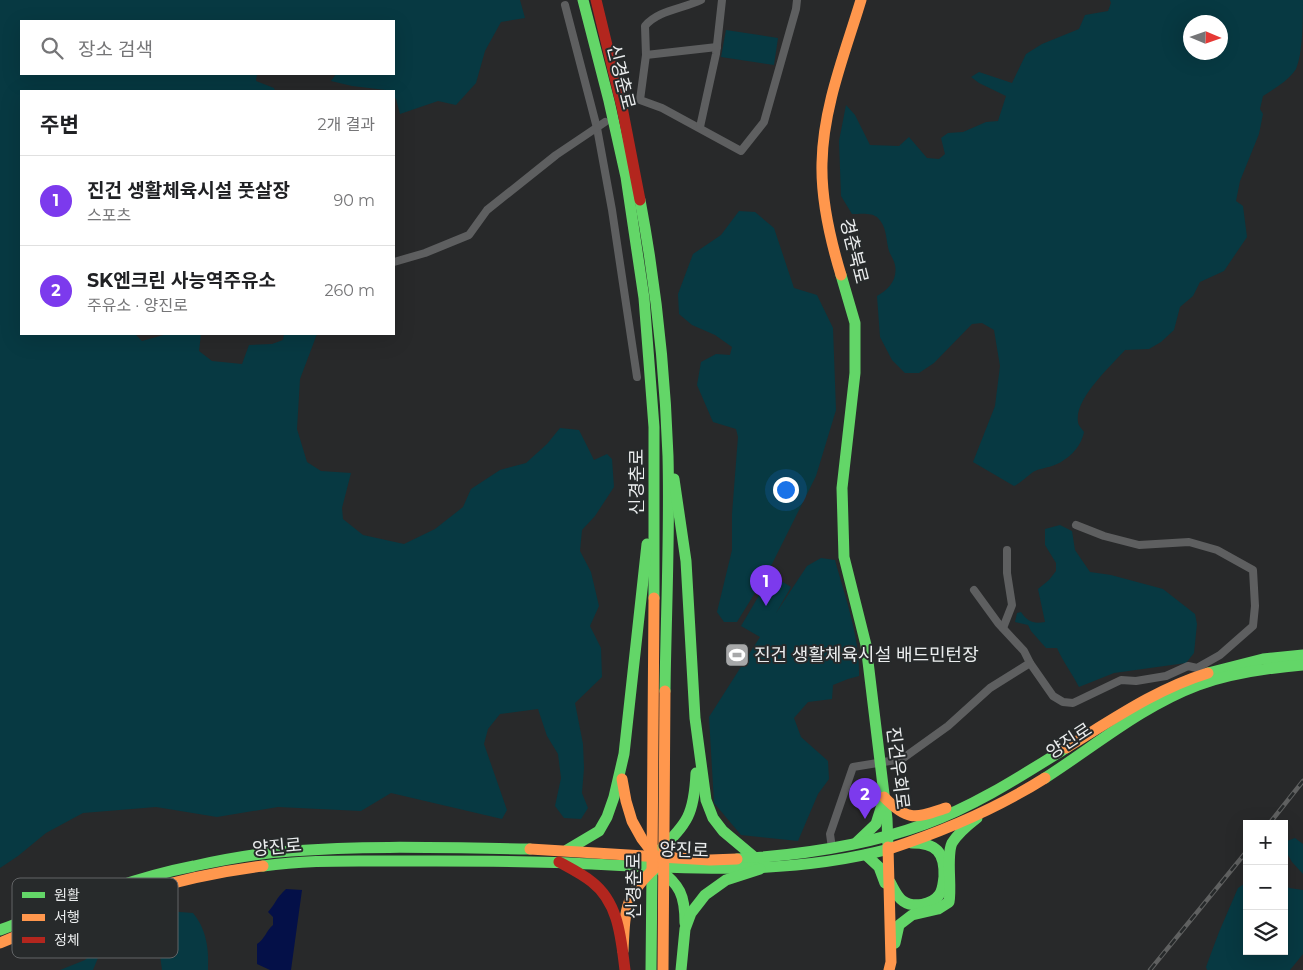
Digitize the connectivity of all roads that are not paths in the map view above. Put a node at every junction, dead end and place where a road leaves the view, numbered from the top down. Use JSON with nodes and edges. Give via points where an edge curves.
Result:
{"nodes":[{"id":1,"x":583,"y":0,"type":"edge"},
{"id":2,"x":596,"y":0,"type":"edge"},
{"id":3,"x":701,"y":0,"type":"edge"},
{"id":4,"x":722,"y":0,"type":"edge"},
{"id":5,"x":797,"y":0,"type":"edge"},
{"id":6,"x":860,"y":0,"type":"edge"},
{"id":7,"x":565,"y":5,"type":"dead end"},
{"id":8,"x":717,"y":47,"type":"junction"},
{"id":9,"x":646,"y":55,"type":"junction"},
{"id":10,"x":640,"y":100,"type":"junction"},
{"id":11,"x":632,"y":105,"type":"dead end"},
{"id":12,"x":606,"y":122,"type":"dead end"},
{"id":13,"x":700,"y":127,"type":"junction"},
{"id":14,"x":597,"y":128,"type":"junction"},
{"id":15,"x":395,"y":262,"type":"edge"},
{"id":16,"x":636,"y":377,"type":"dead end"},
{"id":17,"x":667,"y":436,"type":"junction"},
{"id":18,"x":655,"y":459,"type":"junction"},
{"id":19,"x":842,"y":512,"type":"joint"},
{"id":20,"x":1076,"y":525,"type":"dead end"},
{"id":21,"x":1008,"y":550,"type":"dead end"},
{"id":22,"x":974,"y":590,"type":"dead end"},
{"id":23,"x":1003,"y":628,"type":"junction"},
{"id":24,"x":1222,"y":654,"type":"junction"},
{"id":25,"x":1303,"y":655,"type":"edge"},
{"id":26,"x":1030,"y":663,"type":"junction"},
{"id":27,"x":1303,"y":665,"type":"edge"},
{"id":28,"x":1224,"y":669,"type":"junction"},
{"id":29,"x":697,"y":728,"type":"junction"},
{"id":30,"x":879,"y":761,"type":"junction"},
{"id":31,"x":621,"y":771,"type":"junction"},
{"id":32,"x":884,"y":797,"type":"junction"},
{"id":33,"x":963,"y":807,"type":"junction"},
{"id":34,"x":983,"y":812,"type":"junction"},
{"id":35,"x":657,"y":832,"type":"junction"},
{"id":36,"x":888,"y":836,"type":"junction"},
{"id":37,"x":856,"y":843,"type":"junction"},
{"id":38,"x":907,"y":844,"type":"junction"},
{"id":39,"x":832,"y":848,"type":"junction"},
{"id":40,"x":888,"y":849,"type":"junction"},
{"id":41,"x":567,"y":850,"type":"junction"},
{"id":42,"x":866,"y":855,"type":"junction"},
{"id":43,"x":754,"y":857,"type":"junction"},
{"id":44,"x":656,"y":861,"type":"junction"},
{"id":45,"x":559,"y":862,"type":"junction"},
{"id":46,"x":760,"y":869,"type":"junction"},
{"id":47,"x":146,"y":878,"type":"edge"},
{"id":48,"x":889,"y":880,"type":"junction"},
{"id":49,"x":178,"y":881,"type":"edge"},
{"id":50,"x":657,"y":893,"type":"junction"},
{"id":51,"x":890,"y":905,"type":"junction"},
{"id":52,"x":12,"y":925,"type":"edge"},
{"id":53,"x":685,"y":929,"type":"junction"},
{"id":54,"x":0,"y":930,"type":"edge"},
{"id":55,"x":12,"y":938,"type":"edge"},
{"id":56,"x":0,"y":943,"type":"edge"},
{"id":57,"x":622,"y":951,"type":"junction"},
{"id":58,"x":890,"y":966,"type":"edge"},
{"id":59,"x":626,"y":970,"type":"edge"},
{"id":60,"x":651,"y":970,"type":"edge"},
{"id":61,"x":664,"y":970,"type":"edge"},
{"id":62,"x":681,"y":970,"type":"edge"}],
"edges":[{"from":1,"to":18,"type":"main road","name":"신경춘로","via":[[612,111],[631,203],[654,392]]},
{"from":2,"to":17,"type":"main road","name":"신경춘로","via":[[635,165],[650,253]]},
{"from":3,"to":9,"type":"street","via":[[652,18],[645,26]]},
{"from":4,"to":8,"type":"street"},
{"from":5,"to":13,"type":"street","via":[[764,122],[740,151]]},
{"from":6,"to":19,"type":"main road","name":"경춘북로","via":[[832,98],[822,163],[825,208],[854,323],[855,373]]},
{"from":7,"to":14,"type":"street"},
{"from":8,"to":9,"type":"street"},
{"from":8,"to":13,"type":"street"},
{"from":9,"to":10,"type":"street"},
{"from":10,"to":11,"type":"street"},
{"from":10,"to":13,"type":"street"},
{"from":12,"to":14,"type":"street"},
{"from":14,"to":15,"type":"street","via":[[556,154],[487,210],[469,235]]},
{"from":14,"to":16,"type":"street"},
{"from":17,"to":29,"type":"main road","via":[[687,573]]},
{"from":17,"to":35,"type":"main road","name":"신경춘로"},
{"from":18,"to":31,"type":"main road"},
{"from":18,"to":35,"type":"main road","name":"신경춘로"},
{"from":19,"to":30,"type":"main road","name":"진건우회로","via":[[844,556],[866,645]]},
{"from":20,"to":24,"type":"street","via":[[1139,545],[1189,542],[1217,550],[1253,570],[1253,626]]},
{"from":21,"to":23,"type":"street","via":[[1007,574],[1012,605]]},
{"from":22,"to":23,"type":"street"},
{"from":23,"to":26,"type":"street","via":[[1024,651]]},
{"from":24,"to":26,"type":"street","via":[[1197,668],[1188,666],[1166,676],[1121,680],[1073,703],[1053,696]]},
{"from":24,"to":28,"type":"street"},
{"from":25,"to":28,"type":"main road","name":"양진로","via":[[1248,662]]},
{"from":26,"to":30,"type":"street","via":[[990,688],[948,726],[902,759]]},
{"from":27,"to":34,"type":"main road","name":"양진로","via":[[1251,671],[1197,686],[1148,710],[1032,786]]},
{"from":28,"to":33,"type":"main road","name":"양진로","via":[[1172,685],[1004,786]]},
{"from":29,"to":43,"type":"main road","via":[[710,811],[721,829]]},
{"from":29,"to":44,"type":"main road","via":[[696,792],[692,810],[686,824]]},
{"from":30,"to":32,"type":"main road","name":"진건우회로"},
{"from":30,"to":39,"type":"street","via":[[853,767],[830,834]]},
{"from":31,"to":41,"type":"main road","via":[[607,817],[599,831]]},
{"from":31,"to":44,"type":"main road","via":[[631,820]]},
{"from":32,"to":33,"type":"main road","via":[[896,811],[906,816]]},
{"from":32,"to":36,"type":"main road","name":"진건우회로"},
{"from":32,"to":37,"type":"main road","via":[[876,824]]},
{"from":33,"to":36,"type":"main road","name":"양진로"},
{"from":34,"to":38,"type":"main road","name":"양진로"},
{"from":34,"to":58,"type":"main road","via":[[951,846],[952,892],[949,902],[938,909],[912,915],[900,925]]},
{"from":35,"to":50,"type":"main road","name":"신경춘로"},
{"from":36,"to":37,"type":"main road","name":"양진로"},
{"from":36,"to":40,"type":"main road","name":"진건우회로"},
{"from":37,"to":39,"type":"main road","name":"양진로"},
{"from":38,"to":40,"type":"main road","name":"양진로"},
{"from":38,"to":48,"type":"main road","via":[[924,842],[941,854],[944,864],[942,890],[936,900],[906,903]]},
{"from":39,"to":43,"type":"main road","name":"양진로"},
{"from":40,"to":42,"type":"main road","name":"양진로"},
{"from":40,"to":48,"type":"main road","name":"진건우회로"},
{"from":41,"to":44,"type":"main road","name":"양진로"},
{"from":41,"to":47,"type":"main road","name":"양진로","via":[[367,847],[290,851],[193,866]]},
{"from":42,"to":46,"type":"main road","name":"양진로"},
{"from":42,"to":51,"type":"main road","via":[[881,868]]},
{"from":43,"to":44,"type":"main road","name":"양진로"},
{"from":44,"to":45,"type":"main road","name":"양진로"},
{"from":44,"to":46,"type":"main road","name":"양진로","via":[[696,869]]},
{"from":44,"to":53,"type":"main road","via":[[681,890]]},
{"from":44,"to":57,"type":"main road","via":[[629,900]]},
{"from":45,"to":49,"type":"main road","name":"양진로","via":[[278,863]]},
{"from":45,"to":57,"type":"main road","via":[[596,885],[609,900]]},
{"from":46,"to":53,"type":"main road","via":[[726,880],[704,895],[691,913]]},
{"from":48,"to":51,"type":"main road","name":"진건우회로"},
{"from":50,"to":60,"type":"main road","name":"신경춘로"},
{"from":50,"to":61,"type":"main road","name":"신경춘로"},
{"from":51,"to":58,"type":"main road","name":"진건우회로"},
{"from":52,"to":54,"type":"main road","name":"양진로"},
{"from":53,"to":62,"type":"main road"},
{"from":55,"to":56,"type":"main road","name":"양진로"},
{"from":57,"to":59,"type":"main road"}]}
